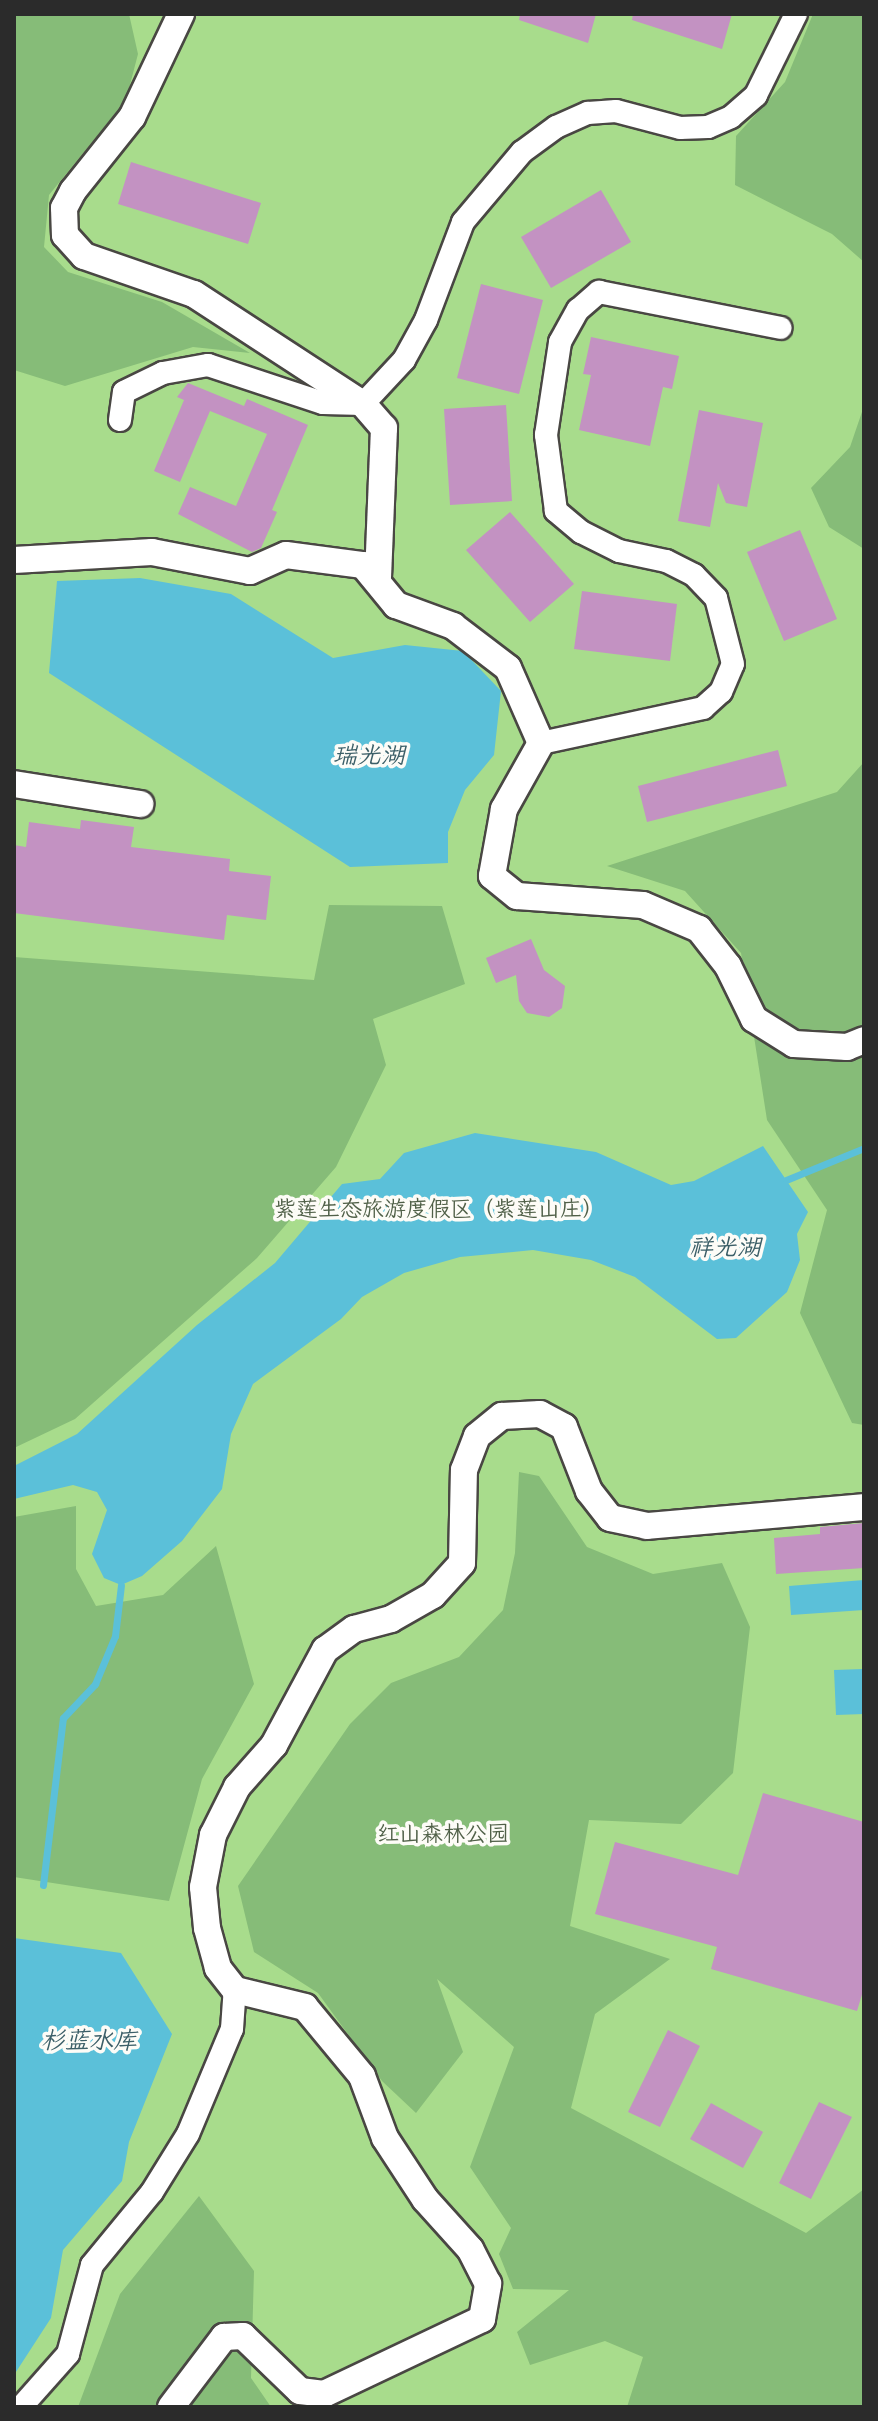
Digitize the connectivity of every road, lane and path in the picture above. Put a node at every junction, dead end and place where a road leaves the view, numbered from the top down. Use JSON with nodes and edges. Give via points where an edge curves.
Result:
{"nodes":[{"id":1,"x":181,"y":14,"type":"edge"},
{"id":2,"x":796,"y":14,"type":"edge"},
{"id":3,"x":780,"y":328,"type":"dead end"},
{"id":4,"x":363,"y":404,"type":"junction"},
{"id":5,"x":120,"y":420,"type":"dead end"},
{"id":6,"x":14,"y":560,"type":"edge"},
{"id":7,"x":378,"y":580,"type":"junction"},
{"id":8,"x":541,"y":743,"type":"junction"},
{"id":9,"x":14,"y":784,"type":"edge"},
{"id":10,"x":140,"y":804,"type":"dead end"},
{"id":11,"x":864,"y":1040,"type":"edge"},
{"id":12,"x":864,"y":1507,"type":"edge"},
{"id":13,"x":235,"y":1990,"type":"junction"},
{"id":14,"x":21,"y":2407,"type":"edge"},
{"id":15,"x":171,"y":2407,"type":"edge"}],
"edges":[{"from":1,"to":4,"type":"street","via":[[132,117],[64,208],[65,235],[84,256],[194,294]]},
{"from":2,"to":4,"type":"street","via":[[756,95],[731,117],[708,127],[680,128],[616,111],[588,113],[556,127],[522,152],[463,222],[426,320],[404,360]]},
{"from":3,"to":8,"type":"street","via":[[599,292],[578,310],[560,342],[546,435],[556,511],[581,532],[619,551],[666,561],[694,575],[716,598],[733,664],[721,692],[703,708]]},
{"from":4,"to":5,"type":"street","via":[[323,403],[208,365],[163,373],[124,392]]},
{"from":4,"to":7,"type":"street","via":[[384,428]]},
{"from":6,"to":7,"type":"street","via":[[152,552],[250,571],[286,555],[363,565]]},
{"from":7,"to":8,"type":"street","via":[[396,605],[453,626],[508,668]]},
{"from":8,"to":11,"type":"street","via":[[504,809],[492,876],[517,896],[643,905],[699,929],[728,966],[754,1019],[794,1044],[847,1047]]},
{"from":9,"to":10,"type":"street"},
{"from":12,"to":13,"type":"street","via":[[647,1526],[610,1518],[589,1491],[564,1427],[540,1414],[502,1416],[477,1436],[464,1470],[462,1563],[433,1595],[391,1619],[354,1629],[325,1650],[274,1745],[237,1787],[213,1835],[203,1887],[207,1928],[218,1968]]},
{"from":13,"to":14,"type":"street","via":[[232,2029],[188,2134],[152,2192],[92,2265],[68,2354]]},
{"from":13,"to":15,"type":"street","via":[[305,2007],[315,2018],[362,2076],[385,2138],[425,2199],[470,2249],[488,2284],[482,2319],[324,2394],[300,2391],[243,2336],[224,2337]]}]}
